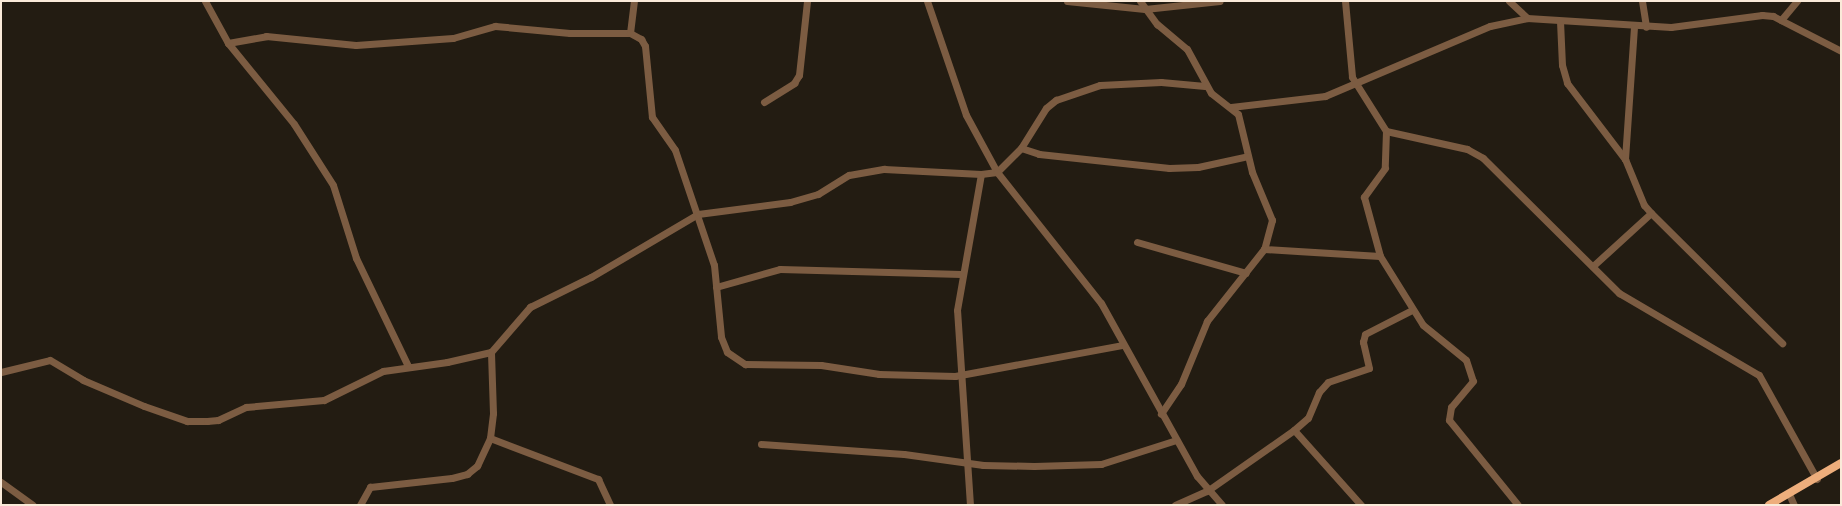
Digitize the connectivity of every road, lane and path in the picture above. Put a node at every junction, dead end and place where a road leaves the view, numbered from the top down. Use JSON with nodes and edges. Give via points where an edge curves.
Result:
{"nodes":[{"id":1,"x":205,"y":1,"type":"edge"},
{"id":2,"x":634,"y":1,"type":"edge"},
{"id":3,"x":807,"y":1,"type":"edge"},
{"id":4,"x":927,"y":1,"type":"edge"},
{"id":5,"x":1067,"y":1,"type":"edge"},
{"id":6,"x":1140,"y":1,"type":"edge"},
{"id":7,"x":1220,"y":1,"type":"edge"},
{"id":8,"x":1345,"y":1,"type":"edge"},
{"id":9,"x":1509,"y":1,"type":"edge"},
{"id":10,"x":1642,"y":1,"type":"edge"},
{"id":11,"x":1797,"y":1,"type":"edge"},
{"id":12,"x":1145,"y":9,"type":"junction"},
{"id":13,"x":1528,"y":18,"type":"junction"},
{"id":14,"x":1781,"y":20,"type":"junction"},
{"id":15,"x":1560,"y":21,"type":"junction"},
{"id":16,"x":1634,"y":27,"type":"junction"},
{"id":17,"x":1646,"y":27,"type":"junction"},
{"id":18,"x":630,"y":33,"type":"junction"},
{"id":19,"x":228,"y":43,"type":"junction"},
{"id":20,"x":1841,"y":51,"type":"edge"},
{"id":21,"x":1356,"y":85,"type":"junction"},
{"id":22,"x":1205,"y":86,"type":"junction"},
{"id":23,"x":764,"y":102,"type":"dead end"},
{"id":24,"x":1231,"y":107,"type":"junction"},
{"id":25,"x":1386,"y":131,"type":"junction"},
{"id":26,"x":1021,"y":148,"type":"junction"},
{"id":27,"x":1248,"y":156,"type":"junction"},
{"id":28,"x":1625,"y":159,"type":"junction"},
{"id":29,"x":997,"y":172,"type":"junction"},
{"id":30,"x":981,"y":174,"type":"junction"},
{"id":31,"x":1652,"y":213,"type":"junction"},
{"id":32,"x":698,"y":214,"type":"junction"},
{"id":33,"x":1137,"y":242,"type":"dead end"},
{"id":34,"x":1264,"y":249,"type":"junction"},
{"id":35,"x":1380,"y":256,"type":"junction"},
{"id":36,"x":1593,"y":266,"type":"junction"},
{"id":37,"x":1246,"y":273,"type":"junction"},
{"id":38,"x":961,"y":274,"type":"junction"},
{"id":39,"x":716,"y":287,"type":"junction"},
{"id":40,"x":1412,"y":310,"type":"junction"},
{"id":41,"x":1782,"y":343,"type":"dead end"},
{"id":42,"x":1123,"y":345,"type":"junction"},
{"id":43,"x":490,"y":352,"type":"junction"},
{"id":44,"x":408,"y":366,"type":"junction"},
{"id":45,"x":1,"y":372,"type":"edge"},
{"id":46,"x":964,"y":375,"type":"junction"},
{"id":47,"x":1161,"y":414,"type":"junction"},
{"id":48,"x":1294,"y":430,"type":"junction"},
{"id":49,"x":490,"y":438,"type":"junction"},
{"id":50,"x":1176,"y":440,"type":"junction"},
{"id":51,"x":761,"y":444,"type":"dead end"},
{"id":52,"x":965,"y":462,"type":"junction"},
{"id":53,"x":1841,"y":464,"type":"edge"},
{"id":54,"x":1817,"y":479,"type":"junction"},
{"id":55,"x":1,"y":482,"type":"edge"},
{"id":56,"x":1207,"y":491,"type":"junction"},
{"id":57,"x":1789,"y":494,"type":"junction"},
{"id":58,"x":33,"y":505,"type":"edge"},
{"id":59,"x":360,"y":505,"type":"edge"},
{"id":60,"x":610,"y":505,"type":"edge"},
{"id":61,"x":970,"y":505,"type":"edge"},
{"id":62,"x":1175,"y":505,"type":"edge"},
{"id":63,"x":1222,"y":505,"type":"edge"},
{"id":64,"x":1361,"y":505,"type":"edge"},
{"id":65,"x":1518,"y":505,"type":"edge"},
{"id":66,"x":1769,"y":505,"type":"edge"},
{"id":67,"x":1794,"y":505,"type":"edge"}],
"edges":[{"from":1,"to":19,"type":"street"},
{"from":2,"to":18,"type":"street"},
{"from":3,"to":23,"type":"street","via":[[800,76],[794,83]]},
{"from":4,"to":29,"type":"street","via":[[966,115]]},
{"from":5,"to":12,"type":"street"},
{"from":6,"to":12,"type":"street"},
{"from":7,"to":12,"type":"street"},
{"from":8,"to":21,"type":"street","via":[[1349,68]]},
{"from":9,"to":13,"type":"street"},
{"from":10,"to":17,"type":"street"},
{"from":11,"to":14,"type":"street"},
{"from":12,"to":22,"type":"street","via":[[1157,24],[1182,42]]},
{"from":13,"to":15,"type":"street"},
{"from":13,"to":21,"type":"street","via":[[1490,26]]},
{"from":14,"to":17,"type":"street","via":[[1750,14],[1671,27]]},
{"from":14,"to":20,"type":"street"},
{"from":15,"to":16,"type":"street"},
{"from":15,"to":28,"type":"street","via":[[1562,65],[1567,83]]},
{"from":16,"to":17,"type":"street"},
{"from":16,"to":28,"type":"street"},
{"from":18,"to":19,"type":"street","via":[[570,33],[496,26],[453,38],[356,45],[266,36]]},
{"from":18,"to":32,"type":"street","via":[[645,46],[652,117],[675,150]]},
{"from":19,"to":44,"type":"street","via":[[294,124],[333,185],[356,258]]},
{"from":21,"to":24,"type":"street","via":[[1325,96]]},
{"from":21,"to":25,"type":"street"},
{"from":22,"to":24,"type":"street"},
{"from":22,"to":26,"type":"street","via":[[1117,83],[1082,90],[1046,108]]},
{"from":24,"to":27,"type":"street","via":[[1241,123]]},
{"from":25,"to":35,"type":"street","via":[[1385,168],[1364,197]]},
{"from":25,"to":36,"type":"street","via":[[1467,149],[1483,158],[1525,203]]},
{"from":26,"to":27,"type":"street","via":[[1039,154],[1169,168],[1198,167]]},
{"from":26,"to":29,"type":"street"},
{"from":27,"to":34,"type":"street","via":[[1271,214],[1272,228]]},
{"from":28,"to":31,"type":"street","via":[[1644,205]]},
{"from":29,"to":30,"type":"street"},
{"from":29,"to":42,"type":"street","via":[[1101,303]]},
{"from":30,"to":32,"type":"street","via":[[884,169],[849,175],[818,194],[790,202]]},
{"from":30,"to":38,"type":"street"},
{"from":31,"to":36,"type":"street"},
{"from":31,"to":41,"type":"street"},
{"from":32,"to":39,"type":"street","via":[[714,265]]},
{"from":32,"to":43,"type":"street","via":[[591,277],[530,307]]},
{"from":33,"to":37,"type":"street"},
{"from":34,"to":35,"type":"street"},
{"from":34,"to":37,"type":"street"},
{"from":35,"to":40,"type":"street"},
{"from":36,"to":54,"type":"street","via":[[1619,293],[1640,308],[1758,375]]},
{"from":37,"to":47,"type":"street","via":[[1207,321],[1181,384]]},
{"from":38,"to":39,"type":"street","via":[[780,269]]},
{"from":38,"to":46,"type":"street","via":[[957,310]]},
{"from":39,"to":46,"type":"street","via":[[721,337],[727,352],[745,364]]},
{"from":40,"to":48,"type":"street","via":[[1365,334],[1363,342],[1369,368],[1328,382],[1319,392],[1308,418]]},
{"from":40,"to":65,"type":"street","via":[[1428,330],[1466,360],[1473,381],[1450,407],[1449,420]]},
{"from":42,"to":46,"type":"street"},
{"from":42,"to":47,"type":"street"},
{"from":43,"to":44,"type":"street","via":[[447,362]]},
{"from":43,"to":49,"type":"street","via":[[493,412]]},
{"from":44,"to":45,"type":"street","via":[[383,370],[324,400],[246,407],[218,420],[207,422],[187,421],[144,406],[83,380],[50,360]]},
{"from":46,"to":52,"type":"street","via":[[961,413]]},
{"from":47,"to":50,"type":"street"},
{"from":48,"to":56,"type":"street"},
{"from":48,"to":64,"type":"street"},
{"from":49,"to":59,"type":"street","via":[[477,466],[467,474],[370,487]]},
{"from":49,"to":60,"type":"street","via":[[598,479]]},
{"from":50,"to":52,"type":"street","via":[[1120,459],[1089,465]]},
{"from":50,"to":56,"type":"street"},
{"from":51,"to":52,"type":"street","via":[[904,454]]},
{"from":52,"to":61,"type":"street"},
{"from":53,"to":54,"type":"street"},
{"from":54,"to":57,"type":"street"},
{"from":55,"to":58,"type":"street"},
{"from":56,"to":62,"type":"street"},
{"from":56,"to":63,"type":"street"},
{"from":57,"to":66,"type":"street"},
{"from":57,"to":67,"type":"street"}]}
